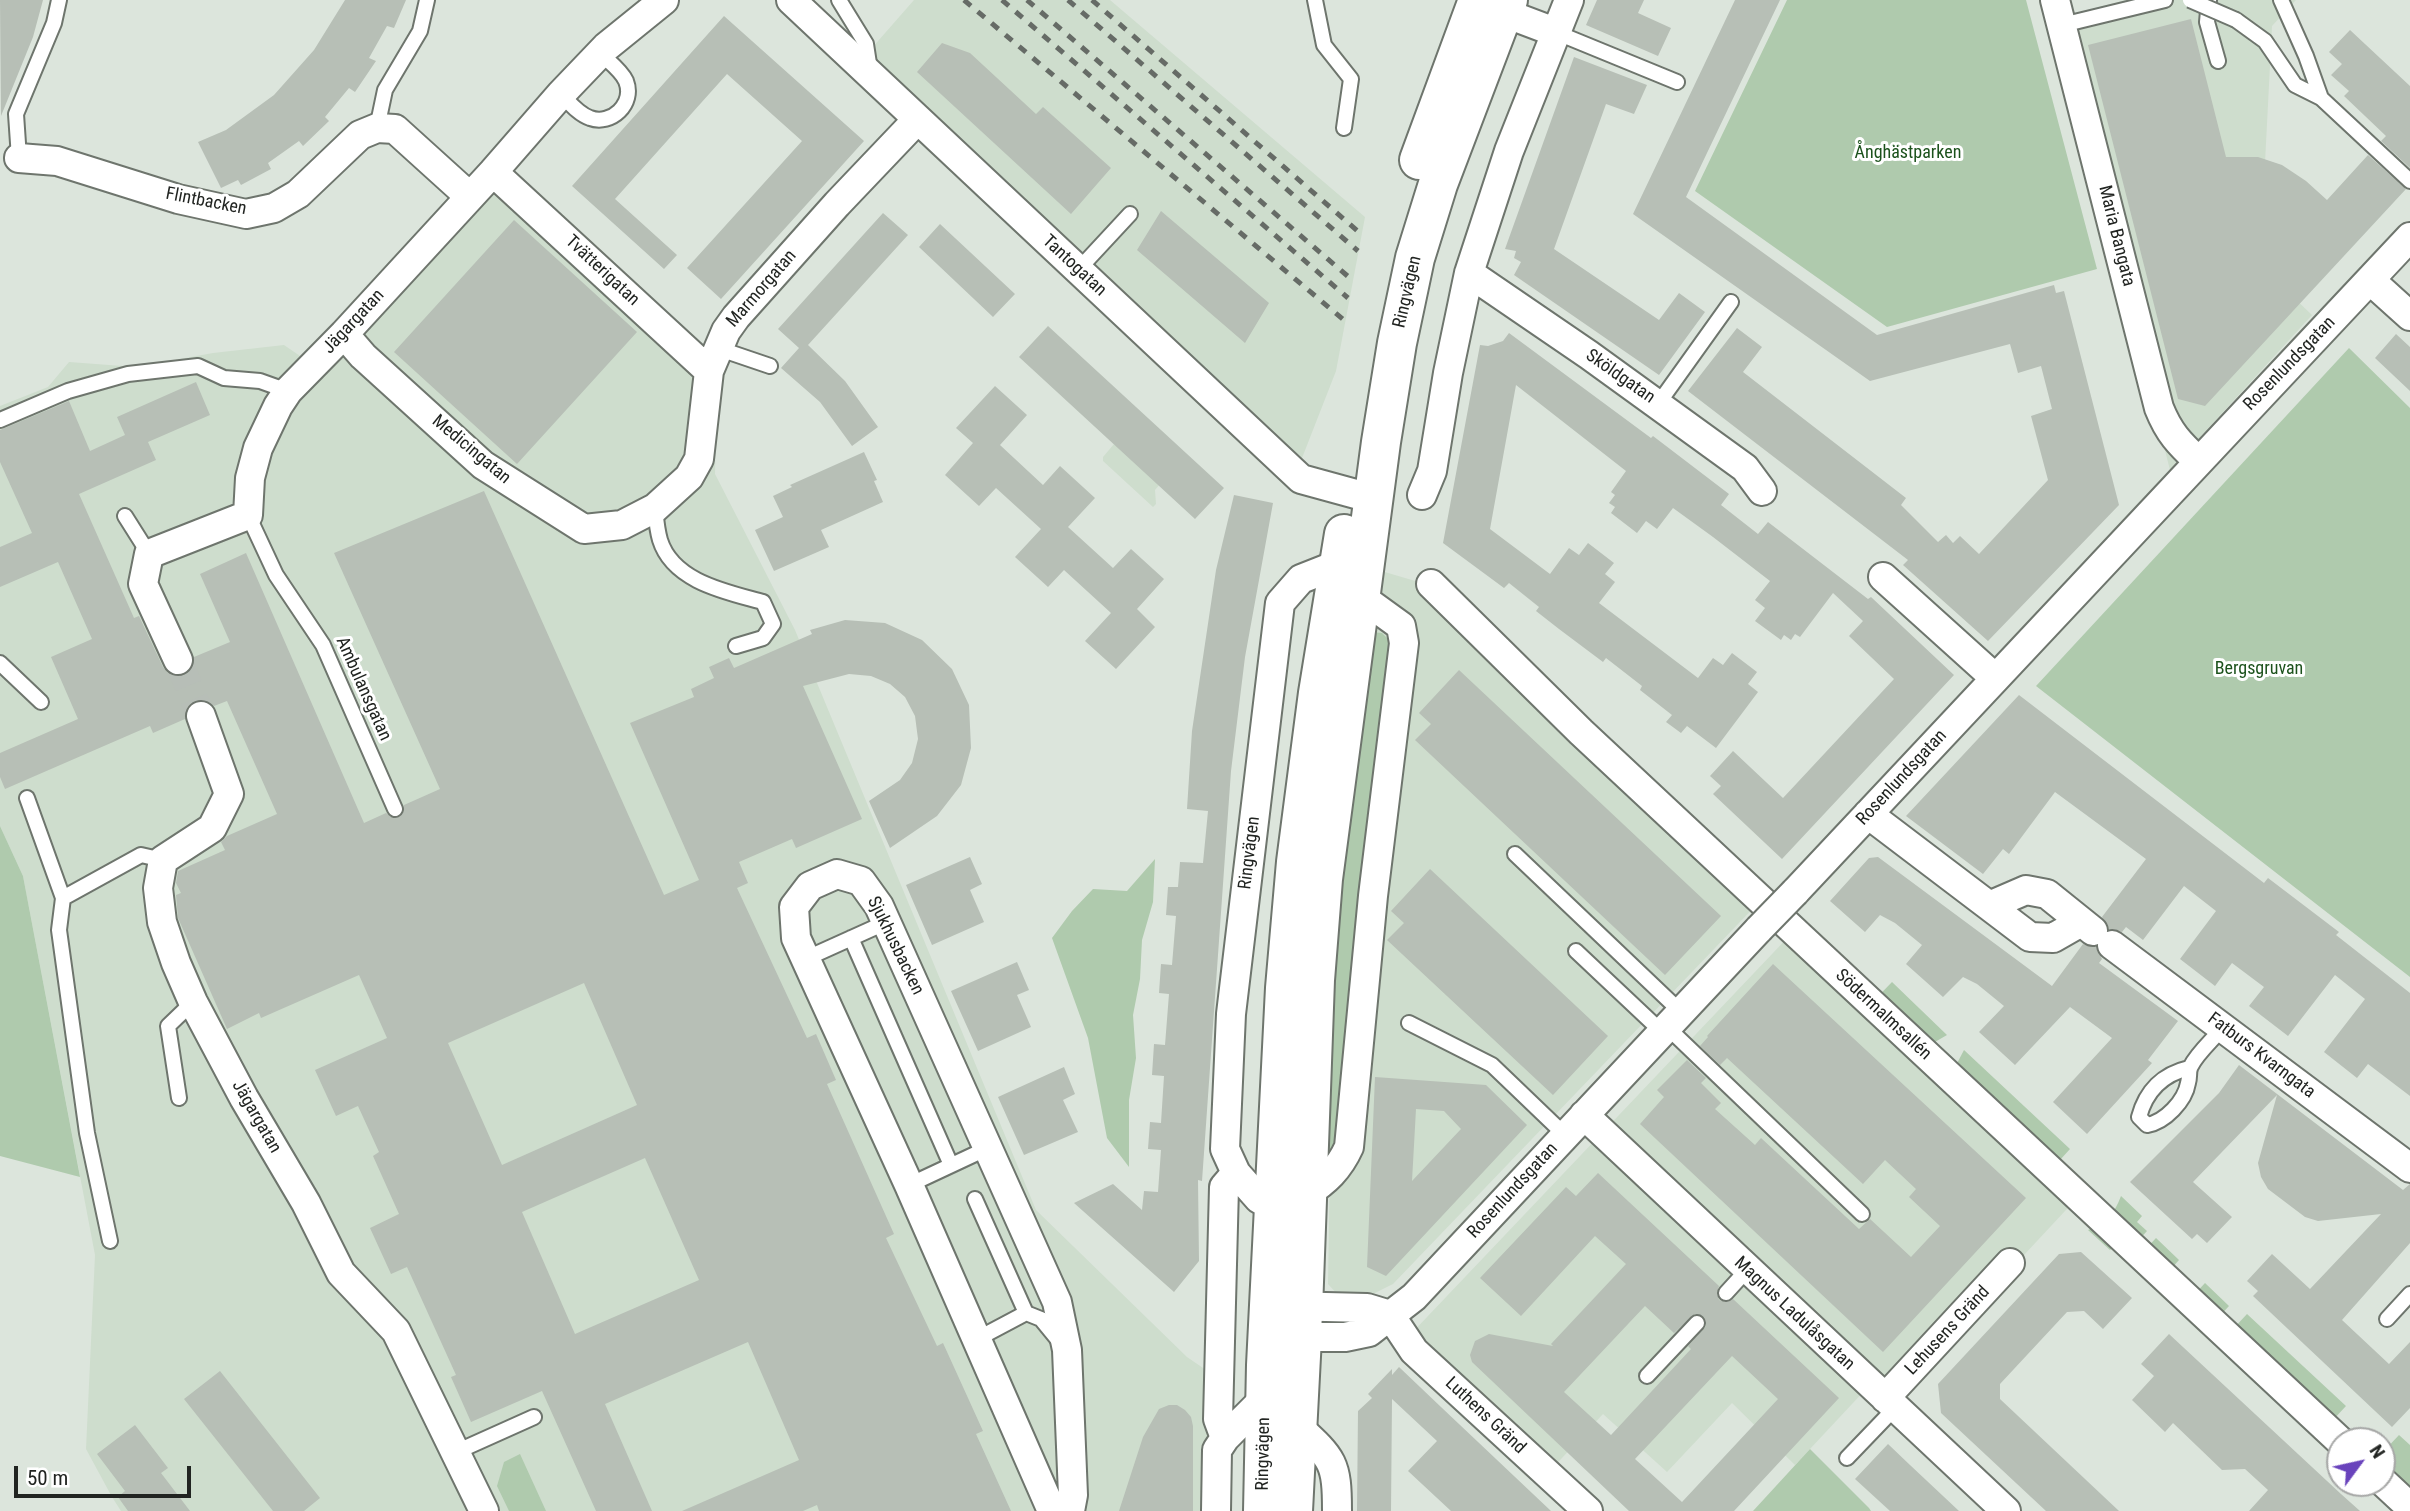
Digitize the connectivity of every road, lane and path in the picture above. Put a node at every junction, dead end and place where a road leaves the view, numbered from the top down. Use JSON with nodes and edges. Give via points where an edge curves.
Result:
{"nodes":[{"id":1,"x":59,"y":0,"type":"edge"},
{"id":2,"x":428,"y":0,"type":"edge"},
{"id":3,"x":664,"y":0,"type":"edge"},
{"id":4,"x":791,"y":0,"type":"edge"},
{"id":5,"x":839,"y":0,"type":"edge"},
{"id":6,"x":1315,"y":0,"type":"edge"},
{"id":7,"x":1569,"y":0,"type":"edge"},
{"id":8,"x":2165,"y":0,"type":"edge"},
{"id":9,"x":2190,"y":0,"type":"edge"},
{"id":10,"x":2209,"y":0,"type":"edge"},
{"id":11,"x":2281,"y":0,"type":"edge"},
{"id":12,"x":1488,"y":3,"type":"edge"},
{"id":13,"x":2059,"y":13,"type":"edge"},
{"id":14,"x":1555,"y":32,"type":"junction"},
{"id":15,"x":600,"y":53,"type":"junction"},
{"id":16,"x":2218,"y":61,"type":"dead end"},
{"id":17,"x":871,"y":75,"type":"junction"},
{"id":18,"x":1677,"y":82,"type":"dead end"},
{"id":19,"x":561,"y":94,"type":"junction"},
{"id":20,"x":2321,"y":98,"type":"junction"},
{"id":21,"x":917,"y":120,"type":"junction"},
{"id":22,"x":377,"y":128,"type":"junction"},
{"id":23,"x":1344,"y":128,"type":"dead end"},
{"id":24,"x":19,"y":158,"type":"joint"},
{"id":25,"x":493,"y":172,"type":"junction"},
{"id":26,"x":2410,"y":181,"type":"edge"},
{"id":27,"x":469,"y":196,"type":"junction"},
{"id":28,"x":1130,"y":214,"type":"dead end"},
{"id":29,"x":2410,"y":237,"type":"edge"},
{"id":30,"x":1078,"y":270,"type":"junction"},
{"id":31,"x":1469,"y":273,"type":"junction"},
{"id":32,"x":2371,"y":280,"type":"junction"},
{"id":33,"x":1731,"y":302,"type":"dead end"},
{"id":34,"x":2410,"y":316,"type":"edge"},
{"id":35,"x":344,"y":334,"type":"junction"},
{"id":36,"x":713,"y":359,"type":"junction"},
{"id":37,"x":770,"y":366,"type":"dead end"},
{"id":38,"x":288,"y":391,"type":"junction"},
{"id":39,"x":1658,"y":404,"type":"junction"},
{"id":40,"x":0,"y":420,"type":"edge"},
{"id":41,"x":2198,"y":461,"type":"junction"},
{"id":42,"x":1762,"y":491,"type":"dead end"},
{"id":43,"x":1422,"y":495,"type":"dead end"},
{"id":44,"x":1361,"y":496,"type":"junction"},
{"id":45,"x":655,"y":508,"type":"junction"},
{"id":46,"x":248,"y":515,"type":"junction"},
{"id":47,"x":125,"y":516,"type":"dead end"},
{"id":48,"x":149,"y":555,"type":"junction"},
{"id":49,"x":1339,"y":564,"type":"junction"},
{"id":50,"x":1883,"y":577,"type":"dead end"},
{"id":51,"x":1431,"y":584,"type":"dead end"},
{"id":52,"x":1361,"y":597,"type":"junction"},
{"id":53,"x":736,"y":646,"type":"dead end"},
{"id":54,"x":178,"y":660,"type":"tunnel mouth"},
{"id":55,"x":0,"y":663,"type":"edge"},
{"id":56,"x":1995,"y":678,"type":"junction"},
{"id":57,"x":41,"y":702,"type":"dead end"},
{"id":58,"x":201,"y":716,"type":"tunnel mouth"},
{"id":59,"x":27,"y":798,"type":"dead end"},
{"id":60,"x":395,"y":809,"type":"dead end"},
{"id":61,"x":1868,"y":814,"type":"junction"},
{"id":62,"x":1515,"y":854,"type":"dead end"},
{"id":63,"x":163,"y":860,"type":"junction"},
{"id":64,"x":63,"y":898,"type":"junction"},
{"id":65,"x":1989,"y":906,"type":"junction"},
{"id":66,"x":887,"y":922,"type":"junction"},
{"id":67,"x":2095,"y":933,"type":"junction"},
{"id":68,"x":850,"y":938,"type":"junction"},
{"id":69,"x":1576,"y":951,"type":"dead end"},
{"id":70,"x":806,"y":959,"type":"junction"},
{"id":71,"x":194,"y":1002,"type":"junction"},
{"id":72,"x":1409,"y":1023,"type":"dead end"},
{"id":73,"x":1670,"y":1024,"type":"junction"},
{"id":74,"x":2223,"y":1027,"type":"junction"},
{"id":75,"x":2189,"y":1068,"type":"dead end"},
{"id":76,"x":179,"y":1098,"type":"dead end"},
{"id":77,"x":1574,"y":1125,"type":"junction"},
{"id":78,"x":988,"y":1149,"type":"junction"},
{"id":79,"x":951,"y":1165,"type":"junction"},
{"id":80,"x":2410,"y":1168,"type":"edge"},
{"id":81,"x":1236,"y":1173,"type":"junction"},
{"id":82,"x":909,"y":1185,"type":"junction"},
{"id":83,"x":975,"y":1199,"type":"dead end"},
{"id":84,"x":1290,"y":1199,"type":"junction"},
{"id":85,"x":1862,"y":1214,"type":"dead end"},
{"id":86,"x":110,"y":1241,"type":"dead end"},
{"id":87,"x":2010,"y":1263,"type":"dead end"},
{"id":88,"x":1747,"y":1270,"type":"junction"},
{"id":89,"x":1727,"y":1293,"type":"dead end"},
{"id":90,"x":2410,"y":1294,"type":"edge"},
{"id":91,"x":1026,"y":1313,"type":"junction"},
{"id":92,"x":1390,"y":1315,"type":"junction"},
{"id":93,"x":2387,"y":1319,"type":"dead end"},
{"id":94,"x":1286,"y":1321,"type":"junction"},
{"id":95,"x":1697,"y":1323,"type":"dead end"},
{"id":96,"x":977,"y":1339,"type":"junction"},
{"id":97,"x":1067,"y":1350,"type":"junction"},
{"id":98,"x":1647,"y":1376,"type":"dead end"},
{"id":99,"x":1265,"y":1398,"type":"junction"},
{"id":100,"x":1890,"y":1403,"type":"junction"},
{"id":101,"x":534,"y":1417,"type":"dead end"},
{"id":102,"x":1297,"y":1426,"type":"junction"},
{"id":103,"x":2326,"y":1428,"type":"edge"},
{"id":104,"x":1225,"y":1438,"type":"junction"},
{"id":105,"x":456,"y":1452,"type":"junction"},
{"id":106,"x":1847,"y":1458,"type":"dead end"},
{"id":107,"x":2396,"y":1494,"type":"edge"},
{"id":108,"x":2410,"y":1507,"type":"edge"},
{"id":109,"x":484,"y":1511,"type":"edge"},
{"id":110,"x":1052,"y":1511,"type":"edge"},
{"id":111,"x":1070,"y":1511,"type":"edge"},
{"id":112,"x":1216,"y":1511,"type":"edge"},
{"id":113,"x":1263,"y":1511,"type":"edge"},
{"id":114,"x":1293,"y":1511,"type":"edge"},
{"id":115,"x":1336,"y":1511,"type":"edge"},
{"id":116,"x":1588,"y":1511,"type":"edge"},
{"id":117,"x":2006,"y":1511,"type":"edge"}],
"edges":[{"from":1,"to":24,"type":"lane","via":[[16,114]]},
{"from":2,"to":22,"type":"lane","via":[[420,32],[385,90]]},
{"from":3,"to":15,"type":"street","name":"Jägargatan"},
{"from":4,"to":17,"type":"street","name":"Tantogatan"},
{"from":5,"to":17,"type":"lane","via":[[866,44]]},
{"from":6,"to":23,"type":"lane","via":[[1324,45],[1351,79]]},
{"from":7,"to":14,"type":"street"},
{"from":8,"to":13,"type":"lane"},
{"from":9,"to":20,"type":"lane","bridge":true,"via":[[2236,20],[2265,41],[2295,85]]},
{"from":10,"to":16,"type":"lane","via":[[2207,22]]},
{"from":11,"to":20,"type":"lane"},
{"from":12,"to":14,"type":"street"},
{"from":12,"to":44,"type":"main road","name":"Ringvägen","via":[[1413,177],[1390,260],[1371,340]]},
{"from":13,"to":41,"type":"street","name":"Maria Bangata","via":[[2159,408],[2175,439]]},
{"from":14,"to":18,"type":"lane"},
{"from":14,"to":31,"type":"street","via":[[1509,150]]},
{"from":15,"to":19,"type":"street","name":"Jägargatan"},
{"from":15,"to":19,"type":"lane","via":[[626,81],[628,94],[615,117],[602,121],[588,118]]},
{"from":17,"to":21,"type":"street","name":"Tantogatan"},
{"from":19,"to":25,"type":"street","name":"Jägargatan"},
{"from":20,"to":26,"type":"lane"},
{"from":21,"to":30,"type":"street","name":"Tantogatan"},
{"from":21,"to":36,"type":"street","name":"Marmorgatan","via":[[736,317]]},
{"from":22,"to":24,"type":"street","name":"Flintbacken","via":[[360,135],[298,194],[274,208],[246,214],[178,199],[57,162]]},
{"from":22,"to":27,"type":"street","via":[[395,129]]},
{"from":25,"to":27,"type":"street","name":"Jägargatan"},
{"from":25,"to":36,"type":"street","name":"Tvätterigatan"},
{"from":27,"to":35,"type":"street","name":"Jägargatan"},
{"from":28,"to":30,"type":"lane"},
{"from":29,"to":32,"type":"street","name":"Rosenlundsgatan"},
{"from":30,"to":44,"type":"street","name":"Tantogatan","via":[[1301,479]]},
{"from":31,"to":39,"type":"street","name":"Sköldgatan"},
{"from":31,"to":43,"type":"street","via":[[1432,471]]},
{"from":32,"to":34,"type":"street"},
{"from":32,"to":41,"type":"street","name":"Rosenlundsgatan"},
{"from":33,"to":39,"type":"lane"},
{"from":35,"to":38,"type":"street","name":"Jägargatan"},
{"from":35,"to":45,"type":"street","name":"Medicingatan","via":[[483,465],[584,529],[622,525]]},
{"from":36,"to":37,"type":"lane"},
{"from":36,"to":45,"type":"street","name":"Marmorgatan","via":[[699,459],[689,477]]},
{"from":38,"to":40,"type":"lane","via":[[260,381],[224,378],[198,366],[128,374],[68,391]]},
{"from":38,"to":46,"type":"street","name":"Jägargatan","via":[[258,448]]},
{"from":39,"to":42,"type":"street","name":"Sköldgatan","via":[[1745,468]]},
{"from":41,"to":56,"type":"street","name":"Rosenlundsgatan"},
{"from":44,"to":49,"type":"main road","name":"Ringvägen"},
{"from":44,"to":52,"type":"main road","name":"Ringvägen"},
{"from":45,"to":53,"type":"lane","via":[[660,541],[670,559],[710,587],[763,602],[773,624],[763,638]]},
{"from":46,"to":48,"type":"street"},
{"from":46,"to":60,"type":"lane","name":"Ambulansgatan","via":[[276,575],[323,645]]},
{"from":47,"to":48,"type":"lane"},
{"from":48,"to":54,"type":"street","via":[[143,584]]},
{"from":49,"to":81,"type":"street","name":"Ringvägen","via":[[1301,579],[1280,603],[1231,1014],[1224,1149]]},
{"from":49,"to":84,"type":"main road","name":"Ringvägen","via":[[1296,862],[1285,988]]},
{"from":50,"to":56,"type":"street"},
{"from":51,"to":103,"type":"street","name":"Södermalmsallén","via":[[1591,742]]},
{"from":52,"to":84,"type":"main road","name":"Ringvägen","via":[[1323,879]]},
{"from":52,"to":84,"type":"street","via":[[1401,626],[1404,643],[1349,1147],[1328,1180]]},
{"from":55,"to":57,"type":"lane"},
{"from":56,"to":61,"type":"street","name":"Rosenlundsgatan"},
{"from":58,"to":63,"type":"street","via":[[229,794],[212,828]]},
{"from":59,"to":64,"type":"lane"},
{"from":61,"to":65,"type":"street"},
{"from":61,"to":73,"type":"street","name":"Rosenlundsgatan","bridge":true},
{"from":62,"to":73,"type":"lane"},
{"from":63,"to":64,"type":"lane","via":[[141,855]]},
{"from":63,"to":71,"type":"street","name":"Jägargatan","via":[[158,888],[162,922]]},
{"from":64,"to":86,"type":"lane","via":[[59,930],[87,1133]]},
{"from":65,"to":67,"type":"street","via":[[2030,937]]},
{"from":65,"to":67,"type":"street","name":"Fatburs Kvarngata","via":[[2026,890],[2047,894]]},
{"from":66,"to":68,"type":"lane"},
{"from":66,"to":70,"type":"street","name":"Sjukhusbacken","via":[[861,881],[837,874],[810,886],[794,907],[796,938]]},
{"from":66,"to":78,"type":"street","name":"Sjukhusbacken"},
{"from":67,"to":74,"type":"street","name":"Fatburs Kvarngata"},
{"from":68,"to":70,"type":"lane"},
{"from":68,"to":79,"type":"lane"},
{"from":69,"to":73,"type":"lane"},
{"from":70,"to":82,"type":"street","name":"Sjukhusbacken"},
{"from":71,"to":76,"type":"lane","via":[[168,1026]]},
{"from":71,"to":105,"type":"street","name":"Jägargatan","via":[[341,1273],[396,1331]]},
{"from":72,"to":77,"type":"lane","via":[[1492,1065]]},
{"from":73,"to":77,"type":"street","name":"Rosenlundsgatan"},
{"from":73,"to":85,"type":"lane"},
{"from":74,"to":75,"type":"lane"},
{"from":74,"to":80,"type":"street","name":"Fatburs Kvarngata"},
{"from":77,"to":88,"type":"street","name":"Magnus Ladulåsgatan"},
{"from":77,"to":92,"type":"street","name":"Rosenlundsgatan","via":[[1414,1297]]},
{"from":78,"to":79,"type":"lane"},
{"from":78,"to":97,"type":"street","name":"Sjukhusbacken","via":[[1057,1301]]},
{"from":79,"to":82,"type":"lane"},
{"from":81,"to":84,"type":"street","name":"Ringvägen","via":[[1259,1199]]},
{"from":81,"to":104,"type":"street","via":[[1224,1187],[1218,1419]]},
{"from":82,"to":96,"type":"street","name":"Sjukhusbacken"},
{"from":83,"to":91,"type":"lane"},
{"from":84,"to":94,"type":"main road","name":"Ringvägen"},
{"from":87,"to":100,"type":"street","name":"Lehusens Gränd"},
{"from":88,"to":89,"type":"lane"},
{"from":88,"to":100,"type":"street","name":"Magnus Ladulåsgatan"},
{"from":90,"to":93,"type":"lane"},
{"from":91,"to":96,"type":"lane"},
{"from":91,"to":97,"type":"lane","via":[[1041,1320]]},
{"from":92,"to":94,"type":"street","via":[[1367,1308]]},
{"from":92,"to":116,"type":"street","name":"Luthens Gränd","via":[[1414,1351]]},
{"from":94,"to":99,"type":"main road","name":"Ringvägen"},
{"from":94,"to":102,"type":"main road","name":"Ringvägen"},
{"from":95,"to":98,"type":"lane"},
{"from":96,"to":110,"type":"street","name":"Sjukhusbacken"},
{"from":97,"to":111,"type":"street","name":"Sjukhusbacken"},
{"from":99,"to":104,"type":"street","name":"Ringvägen"},
{"from":99,"to":113,"type":"main road","name":"Ringvägen"},
{"from":100,"to":106,"type":"lane"},
{"from":100,"to":117,"type":"street","name":"Magnus Ladulåsgatan"},
{"from":101,"to":105,"type":"lane"},
{"from":102,"to":114,"type":"main road","name":"Ringvägen"},
{"from":102,"to":115,"type":"street","name":"Ringvägen","via":[[1335,1468]]},
{"from":104,"to":112,"type":"street","via":[[1217,1450]]},
{"from":105,"to":109,"type":"street","name":"Jägargatan"},
{"from":107,"to":108,"type":"street"}]}
